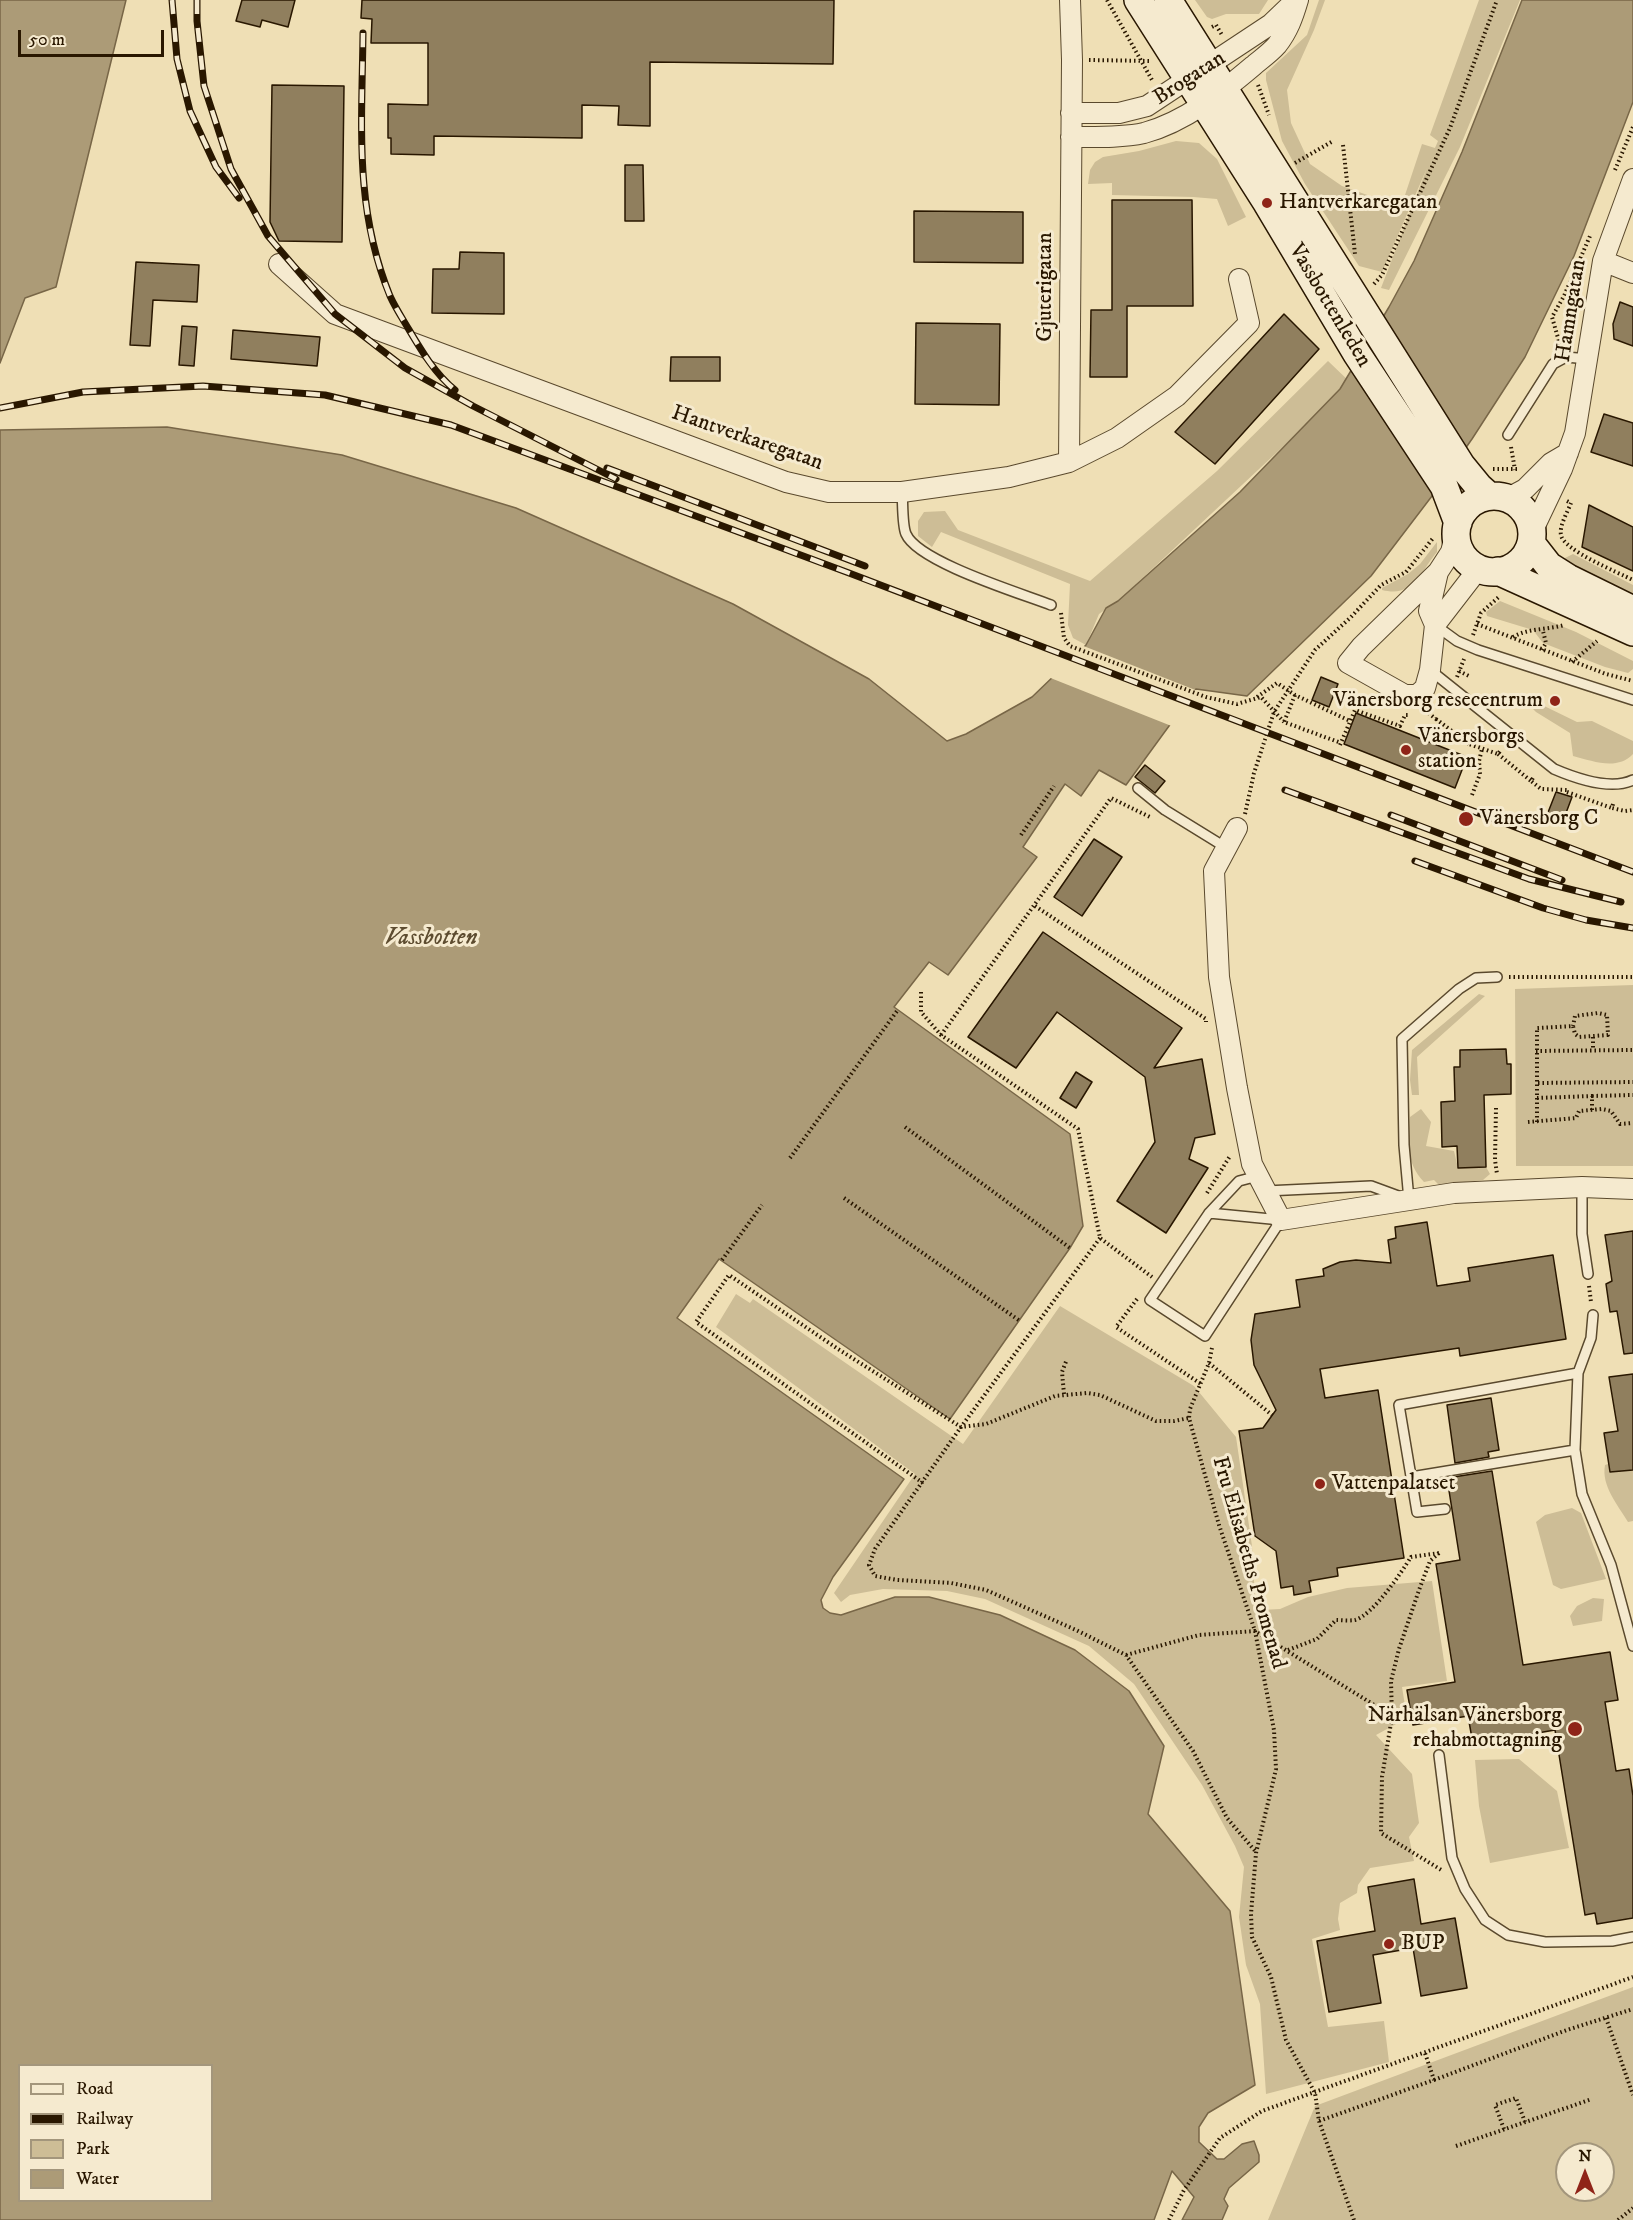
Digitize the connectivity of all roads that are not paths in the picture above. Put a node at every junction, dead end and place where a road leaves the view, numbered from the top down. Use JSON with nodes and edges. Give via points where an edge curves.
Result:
{"nodes":[{"id":1,"x":1070,"y":0,"type":"edge"},
{"id":2,"x":1138,"y":0,"type":"edge"},
{"id":3,"x":1168,"y":0,"type":"edge"},
{"id":4,"x":1297,"y":0,"type":"edge"},
{"id":5,"x":1199,"y":73,"type":"junction"},
{"id":6,"x":1214,"y":96,"type":"junction"},
{"id":7,"x":1071,"y":113,"type":"junction"},
{"id":8,"x":1071,"y":137,"type":"junction"},
{"id":9,"x":1633,"y":179,"type":"edge"},
{"id":10,"x":1603,"y":261,"type":"junction"},
{"id":11,"x":279,"y":264,"type":"dead end"},
{"id":12,"x":1633,"y":273,"type":"edge"},
{"id":13,"x":1239,"y":279,"type":"dead end"},
{"id":14,"x":1588,"y":359,"type":"junction"},
{"id":15,"x":1508,"y":435,"type":"dead end"},
{"id":16,"x":1069,"y":462,"type":"junction"},
{"id":17,"x":1542,"y":487,"type":"junction"},
{"id":18,"x":902,"y":492,"type":"junction"},
{"id":19,"x":1498,"y":497,"type":"junction"},
{"id":20,"x":1450,"y":529,"type":"junction"},
{"id":21,"x":1532,"y":538,"type":"junction"},
{"id":22,"x":1489,"y":570,"type":"junction"},
{"id":23,"x":1438,"y":572,"type":"junction"},
{"id":24,"x":1051,"y":605,"type":"road end"},
{"id":25,"x":1633,"y":610,"type":"edge"},
{"id":26,"x":1435,"y":625,"type":"junction"},
{"id":27,"x":1633,"y":632,"type":"edge"},
{"id":28,"x":1430,"y":670,"type":"junction"},
{"id":29,"x":1633,"y":700,"type":"edge"},
{"id":30,"x":1633,"y":780,"type":"edge"},
{"id":31,"x":1138,"y":788,"type":"dead end"},
{"id":32,"x":1237,"y":828,"type":"road end"},
{"id":33,"x":1225,"y":847,"type":"junction"},
{"id":34,"x":1497,"y":977,"type":"road end"},
{"id":35,"x":1262,"y":1183,"type":"junction"},
{"id":36,"x":1582,"y":1187,"type":"junction"},
{"id":37,"x":1633,"y":1189,"type":"edge"},
{"id":38,"x":1409,"y":1200,"type":"junction"},
{"id":39,"x":1209,"y":1213,"type":"junction"},
{"id":40,"x":1281,"y":1220,"type":"junction"},
{"id":41,"x":1588,"y":1274,"type":"road end"},
{"id":42,"x":1593,"y":1315,"type":"road end"},
{"id":43,"x":1578,"y":1373,"type":"junction"},
{"id":44,"x":1575,"y":1450,"type":"junction"},
{"id":45,"x":1411,"y":1477,"type":"junction"},
{"id":46,"x":1445,"y":1509,"type":"dead end"},
{"id":47,"x":1633,"y":1646,"type":"edge"},
{"id":48,"x":1438,"y":1755,"type":"dead end"},
{"id":49,"x":1633,"y":1938,"type":"edge"}],
"edges":[{"from":1,"to":7,"type":"street","name":"Gjuterigatan"},
{"from":2,"to":5,"type":"main road","name":"Vassbottenleden"},
{"from":3,"to":5,"type":"main road","name":"Vassbottenleden"},
{"from":4,"to":5,"type":"street","name":"Brogatan","via":[[1271,24]]},
{"from":4,"to":6,"type":"street","name":"Brogatan","via":[[1289,27],[1275,47]]},
{"from":5,"to":6,"type":"main road","name":"Vassbottenleden"},
{"from":5,"to":7,"type":"street","name":"Brogatan","via":[[1147,106],[1119,113]]},
{"from":6,"to":8,"type":"street","name":"Brogatan","via":[[1175,121],[1143,133]]},
{"from":6,"to":19,"type":"main road","name":"Vassbottenleden","via":[[1377,330],[1466,471]]},
{"from":6,"to":20,"type":"main road","name":"Vassbottenleden","via":[[1357,354],[1444,486]]},
{"from":7,"to":8,"type":"street","name":"Gjuterigatan"},
{"from":8,"to":16,"type":"street","name":"Gjuterigatan"},
{"from":9,"to":10,"type":"street","name":"Hamngatan"},
{"from":10,"to":12,"type":"street"},
{"from":10,"to":14,"type":"street","name":"Hamngatan"},
{"from":11,"to":18,"type":"street","name":"Hantverkaregatan","via":[[335,314],[786,482],[829,492]]},
{"from":13,"to":16,"type":"street","name":"Hantverkaregatan","via":[[1249,323],[1177,396],[1117,438]]},
{"from":14,"to":15,"type":"lane","via":[[1566,357],[1553,364]]},
{"from":14,"to":17,"type":"street","name":"Hamngatan","via":[[1568,453]]},
{"from":16,"to":18,"type":"street","name":"Hantverkaregatan","via":[[1009,477]]},
{"from":17,"to":19,"type":"street"},
{"from":17,"to":21,"type":"street","name":"Hamngatan"},
{"from":18,"to":24,"type":"lane","via":[[906,534],[920,551]]},
{"from":19,"to":20,"type":"main road","via":[[1471,503]]},
{"from":19,"to":21,"type":"main road","via":[[1517,503],[1525,512]]},
{"from":20,"to":22,"type":"main road","via":[[1461,553],[1472,565]]},
{"from":20,"to":23,"type":"street","via":[[1451,552]]},
{"from":21,"to":22,"type":"main road","via":[[1519,562],[1509,568]]},
{"from":21,"to":25,"type":"main road","via":[[1549,566]]},
{"from":22,"to":26,"type":"street"},
{"from":22,"to":27,"type":"main road"},
{"from":23,"to":26,"type":"street","via":[[1429,611]]},
{"from":23,"to":28,"type":"street","via":[[1348,663],[1406,695],[1417,696],[1425,688]]},
{"from":26,"to":28,"type":"street"},
{"from":26,"to":29,"type":"lane","via":[[1478,650]]},
{"from":28,"to":30,"type":"lane","via":[[1554,769],[1606,784]]},
{"from":31,"to":33,"type":"lane","via":[[1165,810]]},
{"from":32,"to":33,"type":"street"},
{"from":33,"to":35,"type":"street","via":[[1214,871],[1219,977],[1252,1164]]},
{"from":34,"to":38,"type":"lane","via":[[1476,978],[1402,1039]]},
{"from":35,"to":38,"type":"lane","via":[[1371,1186]]},
{"from":35,"to":39,"type":"lane","via":[[1239,1181]]},
{"from":35,"to":40,"type":"street"},
{"from":36,"to":37,"type":"street"},
{"from":36,"to":38,"type":"street","via":[[1454,1193]]},
{"from":36,"to":41,"type":"lane","via":[[1582,1234]]},
{"from":38,"to":40,"type":"street"},
{"from":39,"to":40,"type":"lane"},
{"from":39,"to":40,"type":"lane","via":[[1150,1300],[1205,1336]]},
{"from":42,"to":43,"type":"lane","via":[[1591,1338]]},
{"from":43,"to":44,"type":"lane"},
{"from":43,"to":45,"type":"lane","via":[[1399,1406]]},
{"from":44,"to":45,"type":"lane"},
{"from":44,"to":47,"type":"lane","via":[[1582,1494],[1611,1565]]},
{"from":45,"to":46,"type":"lane","via":[[1417,1512]]},
{"from":48,"to":49,"type":"lane","via":[[1452,1858],[1485,1920],[1508,1935],[1545,1942]]}]}
